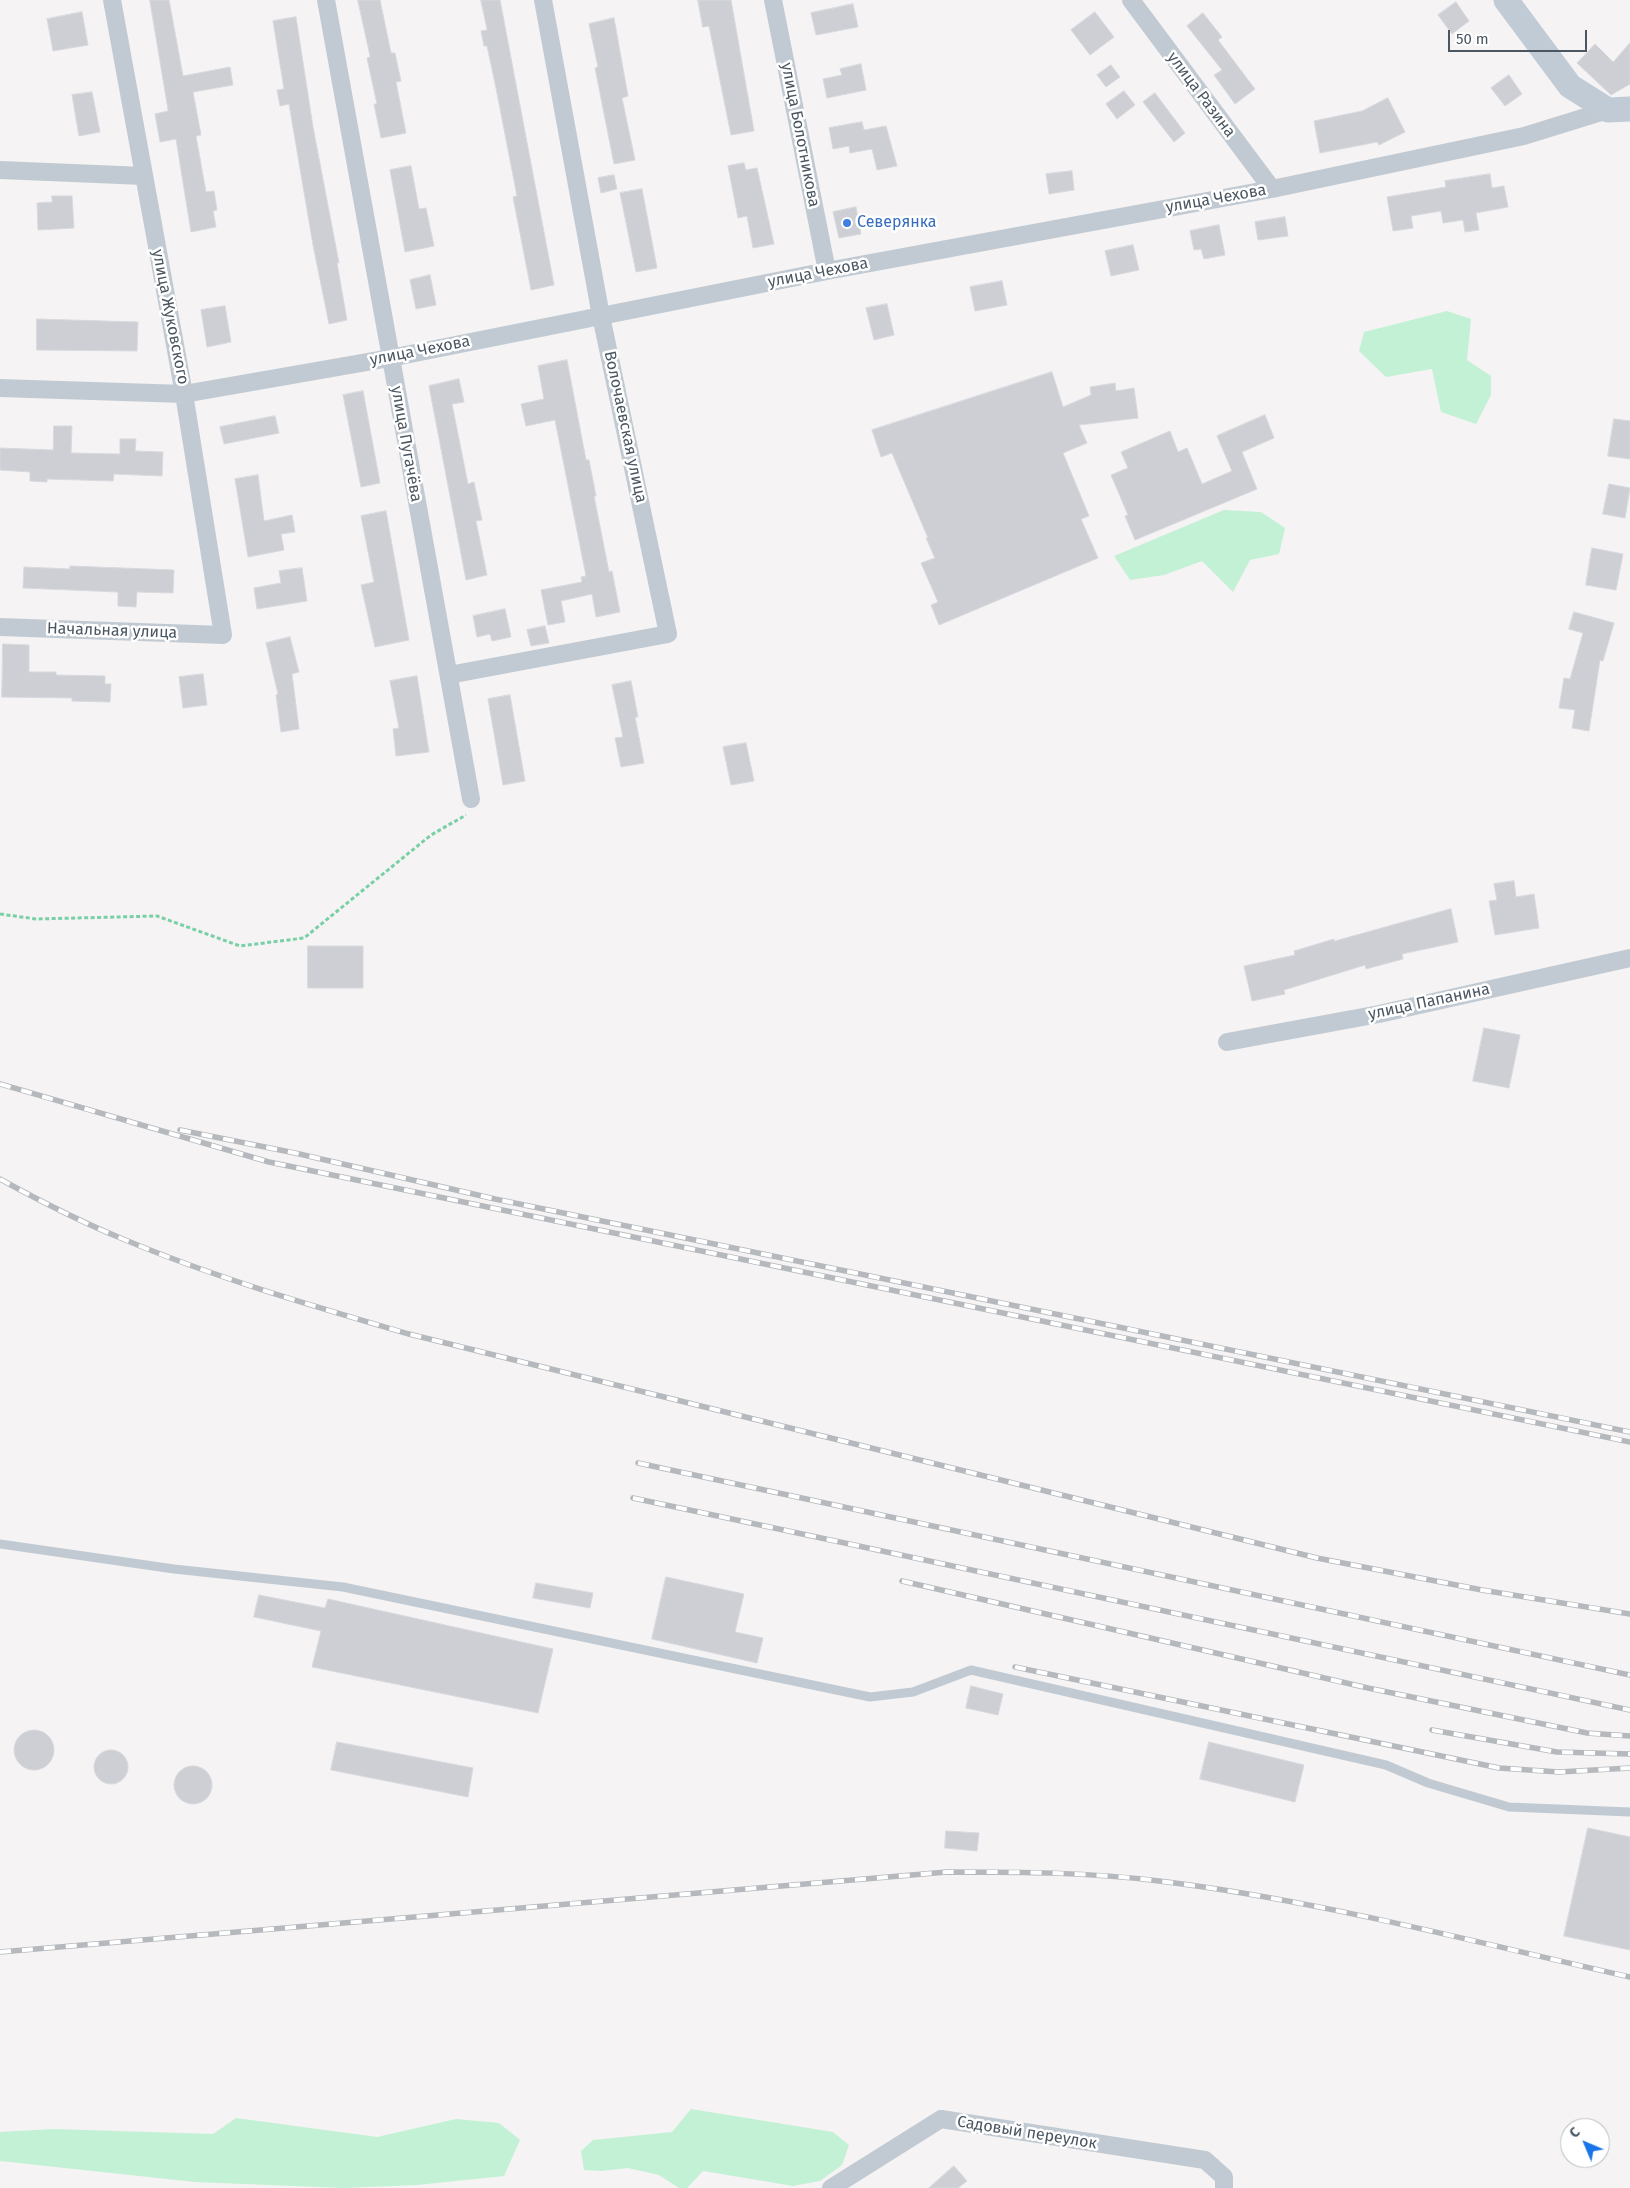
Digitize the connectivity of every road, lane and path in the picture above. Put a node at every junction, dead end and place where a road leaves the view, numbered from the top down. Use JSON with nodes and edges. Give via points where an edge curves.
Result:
{"nodes":[{"id":1,"x":112,"y":0,"type":"edge"},
{"id":2,"x":326,"y":0,"type":"edge"},
{"id":3,"x":543,"y":0,"type":"edge"},
{"id":4,"x":773,"y":0,"type":"edge"},
{"id":5,"x":1131,"y":0,"type":"edge"},
{"id":6,"x":1506,"y":0,"type":"edge"},
{"id":7,"x":1619,"y":110,"type":"edge"},
{"id":8,"x":0,"y":170,"type":"edge"},
{"id":9,"x":144,"y":176,"type":"junction"},
{"id":10,"x":1272,"y":189,"type":"junction"},
{"id":11,"x":827,"y":271,"type":"junction"},
{"id":12,"x":601,"y":316,"type":"junction"},
{"id":13,"x":390,"y":358,"type":"junction"},
{"id":14,"x":0,"y":388,"type":"edge"},
{"id":15,"x":184,"y":394,"type":"junction"},
{"id":16,"x":0,"y":627,"type":"edge"},
{"id":17,"x":223,"y":635,"type":"joint"},
{"id":18,"x":449,"y":675,"type":"junction"},
{"id":19,"x":471,"y":799,"type":"joint"},
{"id":20,"x":0,"y":914,"type":"edge"},
{"id":21,"x":1630,"y":958,"type":"edge"},
{"id":22,"x":1227,"y":1042,"type":"dead end"},
{"id":23,"x":0,"y":1544,"type":"edge"},
{"id":24,"x":1630,"y":1812,"type":"edge"},
{"id":25,"x":831,"y":2188,"type":"edge"},
{"id":26,"x":1224,"y":2188,"type":"edge"}],
"edges":[{"from":1,"to":9,"type":"street","name":"улица Жуковского"},
{"from":2,"to":13,"type":"street","name":"улица Пугачёва"},
{"from":3,"to":12,"type":"street","name":"Волочаевская улица"},
{"from":4,"to":11,"type":"street","name":"улица Болотникова"},
{"from":5,"to":10,"type":"street","name":"улица Разина"},
{"from":6,"to":7,"type":"main road","via":[[1570,86]]},
{"from":7,"to":10,"type":"street","name":"улица Чехова","via":[[1524,136]]},
{"from":8,"to":9,"type":"street"},
{"from":9,"to":15,"type":"street","name":"улица Жуковского"},
{"from":10,"to":11,"type":"street","name":"улица Чехова"},
{"from":11,"to":12,"type":"street","name":"улица Чехова"},
{"from":12,"to":13,"type":"street","name":"улица Чехова"},
{"from":12,"to":18,"type":"street","name":"Волочаевская улица","via":[[668,634]]},
{"from":13,"to":15,"type":"street","name":"улица Чехова"},
{"from":13,"to":18,"type":"street","name":"улица Пугачёва"},
{"from":14,"to":15,"type":"street","name":"улица Чехова"},
{"from":15,"to":17,"type":"street","name":"улица Жуковского"},
{"from":16,"to":17,"type":"street","name":"Начальная улица"},
{"from":18,"to":19,"type":"street","name":"улица Пугачёва"},
{"from":19,"to":20,"type":"path","via":[[473,811],[431,835],[304,938],[240,946],[157,916],[36,919]]},
{"from":21,"to":22,"type":"street","name":"улица Папанина","via":[[1379,1014]]},
{"from":23,"to":24,"type":"lane","via":[[174,1569],[343,1587],[870,1697],[913,1692],[971,1670],[1386,1765],[1428,1783],[1509,1807]]},
{"from":25,"to":26,"type":"street","name":"Садовый переулок","via":[[941,2119],[1205,2160],[1224,2176]]}]}
